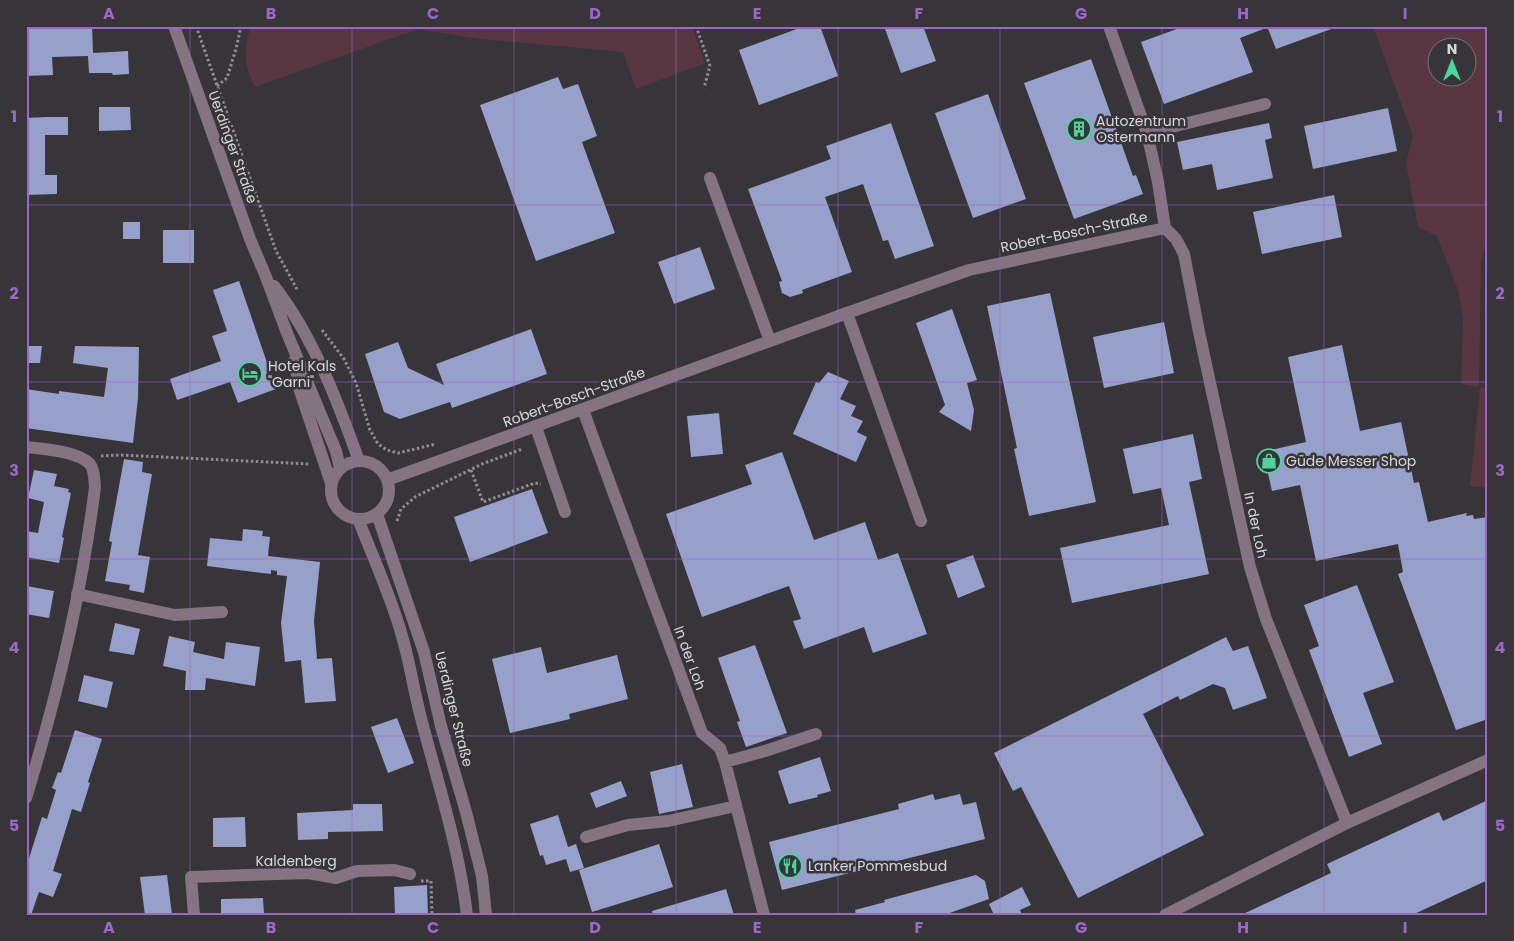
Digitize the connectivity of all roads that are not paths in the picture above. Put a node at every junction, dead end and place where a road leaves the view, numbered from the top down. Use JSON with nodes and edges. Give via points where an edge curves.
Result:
{"nodes":[{"id":1,"x":174,"y":26,"type":"edge"},
{"id":2,"x":1109,"y":26,"type":"edge"},
{"id":3,"x":1266,"y":104,"type":"dead end"},
{"id":4,"x":1147,"y":133,"type":"junction"},
{"id":5,"x":710,"y":178,"type":"dead end"},
{"id":6,"x":1165,"y":228,"type":"junction"},
{"id":7,"x":266,"y":277,"type":"junction"},
{"id":8,"x":847,"y":312,"type":"junction"},
{"id":9,"x":770,"y":341,"type":"junction"},
{"id":10,"x":292,"y":344,"type":"junction"},
{"id":11,"x":583,"y":410,"type":"junction"},
{"id":12,"x":536,"y":427,"type":"junction"},
{"id":13,"x":26,"y":447,"type":"edge"},
{"id":14,"x":359,"y":461,"type":"junction"},
{"id":15,"x":340,"y":468,"type":"junction"},
{"id":16,"x":387,"y":480,"type":"junction"},
{"id":17,"x":331,"y":483,"type":"junction"},
{"id":18,"x":566,"y":512,"type":"dead end"},
{"id":19,"x":377,"y":514,"type":"junction"},
{"id":20,"x":358,"y":519,"type":"junction"},
{"id":21,"x":921,"y":521,"type":"dead end"},
{"id":22,"x":77,"y":594,"type":"junction"},
{"id":23,"x":222,"y":612,"type":"dead end"},
{"id":24,"x":816,"y":734,"type":"dead end"},
{"id":25,"x":1488,"y":760,"type":"edge"},
{"id":26,"x":724,"y":762,"type":"junction"},
{"id":27,"x":26,"y":798,"type":"edge"},
{"id":28,"x":736,"y":806,"type":"junction"},
{"id":29,"x":1348,"y":823,"type":"junction"},
{"id":30,"x":586,"y":837,"type":"dead end"},
{"id":31,"x":410,"y":874,"type":"road end"},
{"id":32,"x":194,"y":915,"type":"edge"},
{"id":33,"x":467,"y":915,"type":"edge"},
{"id":34,"x":486,"y":915,"type":"edge"},
{"id":35,"x":764,"y":915,"type":"edge"},
{"id":36,"x":1165,"y":915,"type":"edge"}],
"edges":[{"from":1,"to":7,"type":"street","name":"Uerdinger Straße"},
{"from":2,"to":4,"type":"street","name":"Robert-Bosch-Straße"},
{"from":3,"to":4,"type":"street"},
{"from":4,"to":6,"type":"street","name":"Robert-Bosch-Straße"},
{"from":5,"to":9,"type":"street"},
{"from":6,"to":8,"type":"street","name":"Robert-Bosch-Straße","via":[[969,270]]},
{"from":6,"to":29,"type":"street","name":"In der Loh","via":[[1184,254],[1250,567],[1266,619]]},
{"from":7,"to":10,"type":"street","name":"Uerdinger Straße"},
{"from":7,"to":14,"type":"street","name":"Uerdinger Straße","via":[[289,305],[306,335]]},
{"from":8,"to":9,"type":"street","name":"Robert-Bosch-Straße"},
{"from":8,"to":21,"type":"street"},
{"from":9,"to":11,"type":"street","name":"Robert-Bosch-Straße"},
{"from":10,"to":15,"type":"street","name":"Uerdinger Straße"},
{"from":10,"to":17,"type":"street","via":[[300,391]]},
{"from":11,"to":12,"type":"street","name":"Robert-Bosch-Straße"},
{"from":11,"to":26,"type":"street","name":"In der Loh","via":[[702,733],[720,748]]},
{"from":12,"to":16,"type":"street","name":"Robert-Bosch-Straße"},
{"from":12,"to":18,"type":"street"},
{"from":13,"to":22,"type":"street","via":[[64,452],[84,459],[94,474],[93,501]]},
{"from":14,"to":15,"type":"street"},
{"from":14,"to":16,"type":"street","via":[[371,463]]},
{"from":15,"to":17,"type":"street"},
{"from":16,"to":19,"type":"street","via":[[388,499]]},
{"from":17,"to":20,"type":"street","via":[[330,492],[336,507],[342,514]]},
{"from":19,"to":20,"type":"street"},
{"from":19,"to":34,"type":"street","name":"Uerdinger Straße","via":[[424,652],[440,726],[482,876]]},
{"from":20,"to":33,"type":"street","via":[[406,651],[449,817]]},
{"from":22,"to":23,"type":"street","via":[[175,615]]},
{"from":22,"to":27,"type":"street"},
{"from":24,"to":26,"type":"street"},
{"from":25,"to":29,"type":"street"},
{"from":26,"to":28,"type":"street","name":"In der Loh"},
{"from":28,"to":30,"type":"street","via":[[668,821],[628,825]]},
{"from":28,"to":35,"type":"street","name":"In der Loh"},
{"from":29,"to":36,"type":"street"},
{"from":31,"to":32,"type":"street","name":"Kaldenberg","via":[[394,870],[357,871],[336,878],[308,873],[191,877]]}]}
